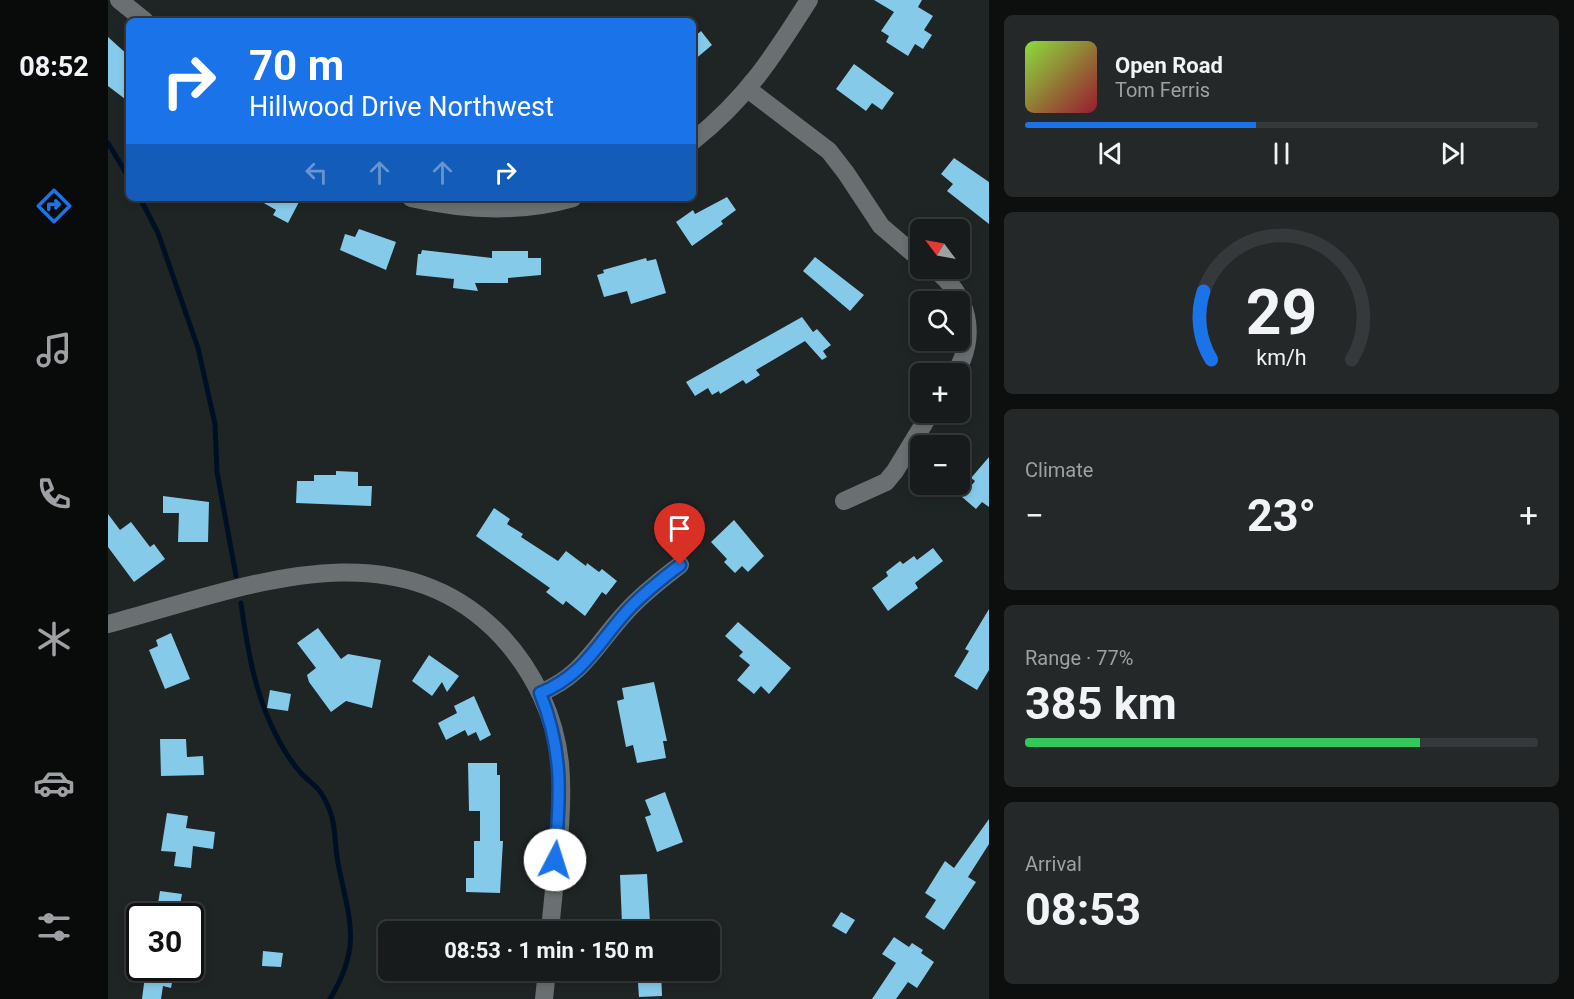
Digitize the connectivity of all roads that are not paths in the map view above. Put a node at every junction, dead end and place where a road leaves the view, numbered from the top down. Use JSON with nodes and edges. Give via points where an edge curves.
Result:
{"nodes":[{"id":1,"x":119,"y":0,"type":"edge"},
{"id":2,"x":808,"y":0,"type":"edge"},
{"id":3,"x":141,"y":18,"type":"edge"},
{"id":4,"x":749,"y":90,"type":"junction"},
{"id":5,"x":696,"y":139,"type":"edge"},
{"id":6,"x":432,"y":201,"type":"edge"},
{"id":7,"x":556,"y":201,"type":"edge"},
{"id":8,"x":910,"y":251,"type":"edge"},
{"id":9,"x":945,"y":279,"type":"edge"},
{"id":10,"x":959,"y":363,"type":"edge"},
{"id":11,"x":924,"y":423,"type":"edge"},
{"id":12,"x":844,"y":501,"type":"dead end"},
{"id":13,"x":680,"y":565,"type":"dead end"},
{"id":14,"x":108,"y":624,"type":"edge"},
{"id":15,"x":540,"y":693,"type":"junction"},
{"id":16,"x":551,"y":921,"type":"edge"},
{"id":17,"x":546,"y":981,"type":"edge"},
{"id":18,"x":544,"y":999,"type":"edge"}],
"edges":[{"from":1,"to":3,"type":"street"},
{"from":2,"to":4,"type":"street"},
{"from":4,"to":5,"type":"street"},
{"from":4,"to":8,"type":"street","via":[[829,152],[880,226]]},
{"from":6,"to":7,"type":"street","via":[[480,208]]},
{"from":9,"to":10,"type":"street","via":[[965,309],[968,342]]},
{"from":11,"to":12,"type":"street","via":[[886,482]]},
{"from":13,"to":15,"type":"street","via":[[628,609],[578,672]]},
{"from":14,"to":15,"type":"street","via":[[277,579],[376,572],[426,585],[474,612],[511,647]]},
{"from":15,"to":16,"type":"street","via":[[560,764]]},
{"from":17,"to":18,"type":"street"}]}
